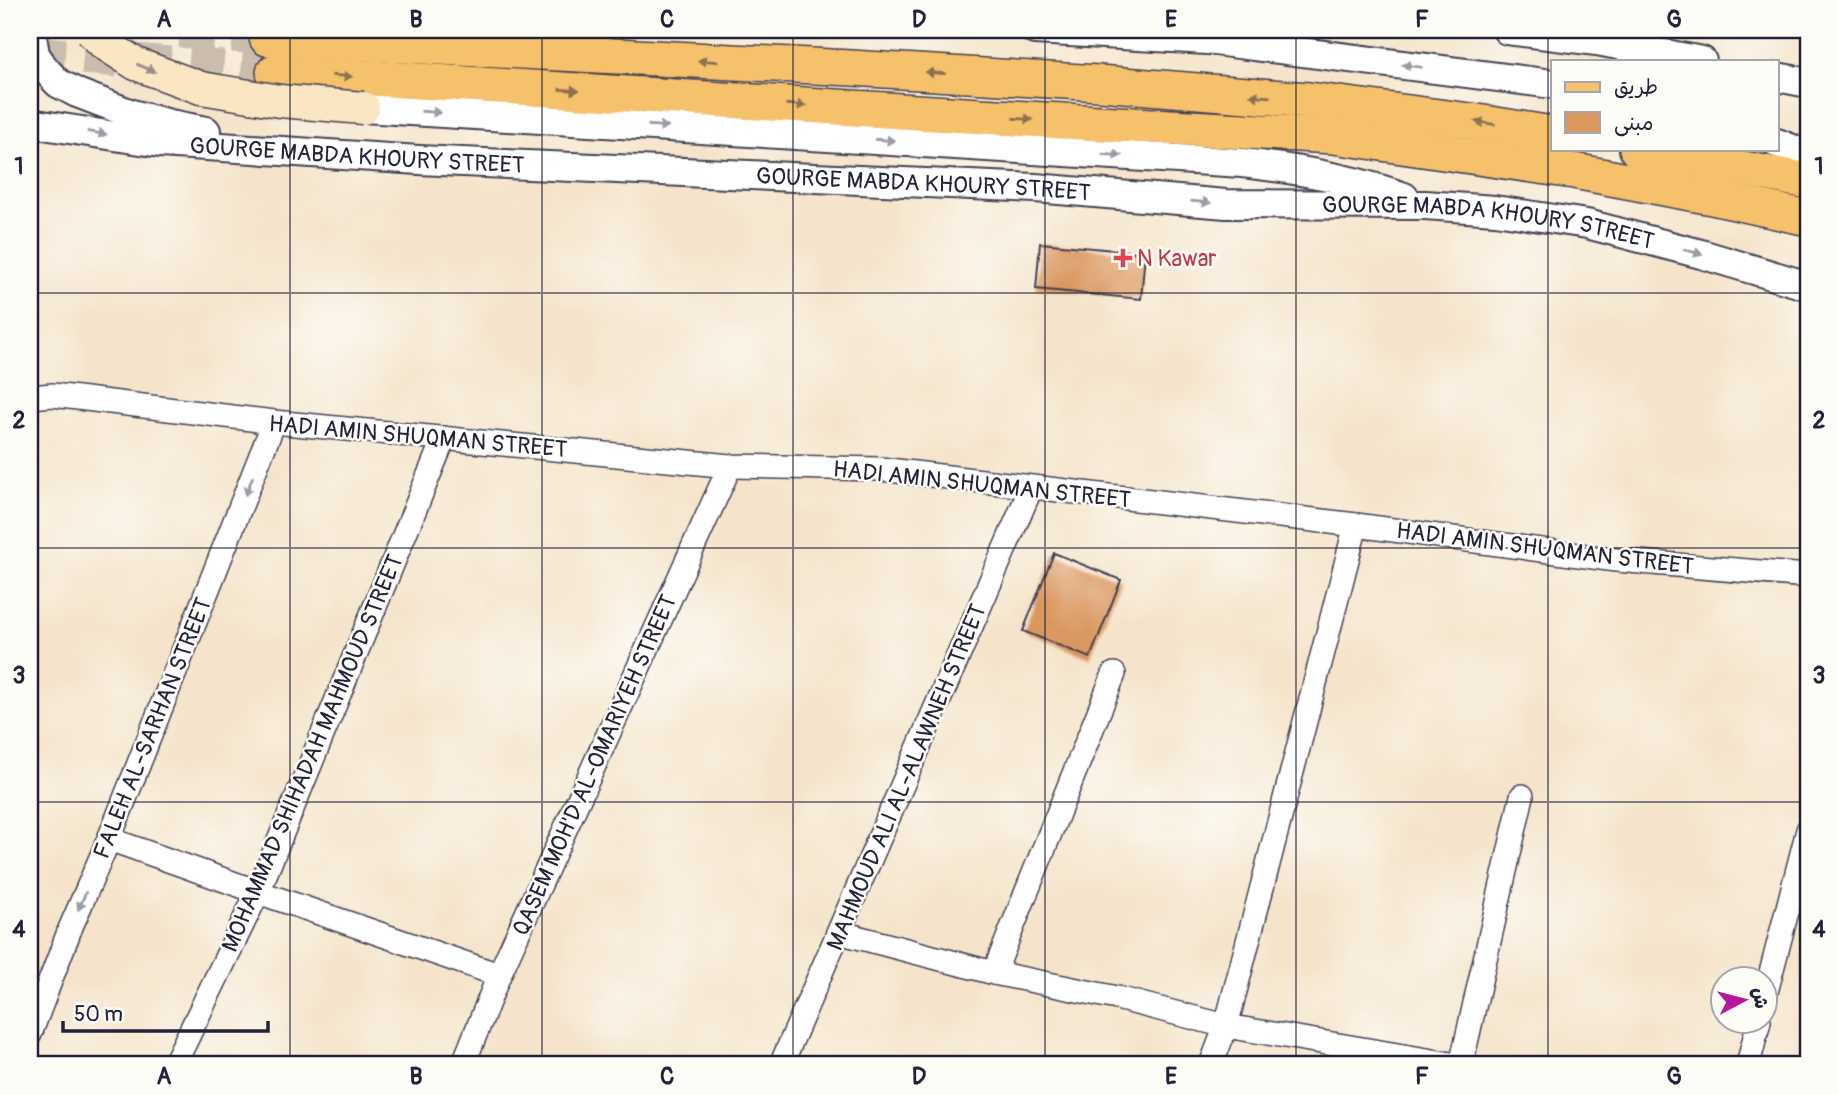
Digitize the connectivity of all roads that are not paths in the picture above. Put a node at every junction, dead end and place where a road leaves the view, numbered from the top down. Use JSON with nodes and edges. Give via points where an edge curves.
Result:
{"nodes":[{"id":1,"x":31,"y":30,"type":"edge"},
{"id":2,"x":90,"y":30,"type":"edge"},
{"id":3,"x":1035,"y":30,"type":"edge"},
{"id":4,"x":1507,"y":30,"type":"edge"},
{"id":5,"x":267,"y":38,"type":"tunnel mouth"},
{"id":6,"x":1697,"y":60,"type":"edge"},
{"id":7,"x":274,"y":72,"type":"tunnel mouth"},
{"id":8,"x":1778,"y":77,"type":"edge"},
{"id":9,"x":1808,"y":83,"type":"edge"},
{"id":10,"x":1551,"y":84,"type":"edge"},
{"id":11,"x":363,"y":108,"type":"joint"},
{"id":12,"x":30,"y":123,"type":"edge"},
{"id":13,"x":1551,"y":134,"type":"edge"},
{"id":14,"x":1778,"y":143,"type":"edge"},
{"id":15,"x":1642,"y":150,"type":"edge"},
{"id":16,"x":1808,"y":155,"type":"edge"},
{"id":17,"x":419,"y":160,"type":"junction"},
{"id":18,"x":1808,"y":181,"type":"edge"},
{"id":19,"x":1425,"y":205,"type":"junction"},
{"id":20,"x":1808,"y":218,"type":"edge"},
{"id":21,"x":1808,"y":286,"type":"edge"},
{"id":22,"x":30,"y":397,"type":"edge"},
{"id":23,"x":274,"y":422,"type":"junction"},
{"id":24,"x":444,"y":438,"type":"junction"},
{"id":25,"x":730,"y":466,"type":"junction"},
{"id":26,"x":1031,"y":488,"type":"junction"},
{"id":27,"x":1356,"y":526,"type":"junction"},
{"id":28,"x":1808,"y":576,"type":"edge"},
{"id":29,"x":1114,"y":674,"type":"dead end"},
{"id":30,"x":1522,"y":796,"type":"dead end"},
{"id":31,"x":1808,"y":830,"type":"edge"},
{"id":32,"x":109,"y":839,"type":"junction"},
{"id":33,"x":258,"y":892,"type":"junction"},
{"id":34,"x":838,"y":932,"type":"junction"},
{"id":35,"x":1774,"y":965,"type":"edge"},
{"id":36,"x":994,"y":973,"type":"junction"},
{"id":37,"x":499,"y":975,"type":"junction"},
{"id":38,"x":1226,"y":1026,"type":"junction"},
{"id":39,"x":30,"y":1034,"type":"edge"},
{"id":40,"x":1755,"y":1036,"type":"edge"},
{"id":41,"x":174,"y":1065,"type":"edge"},
{"id":42,"x":463,"y":1065,"type":"edge"},
{"id":43,"x":781,"y":1065,"type":"edge"},
{"id":44,"x":1211,"y":1065,"type":"edge"},
{"id":45,"x":1459,"y":1065,"type":"edge"},
{"id":46,"x":1748,"y":1065,"type":"edge"}],
"edges":[{"from":1,"to":17,"type":"street","via":[[35,54],[58,83],[132,114],[245,138],[317,143]]},
{"from":2,"to":11,"type":"main road","one_way":true,"bridge":true,"via":[[136,64],[201,88]]},
{"from":10,"to":3,"type":"street","one_way":true,"via":[[1207,40]]},
{"from":4,"to":6,"type":"street"},
{"from":13,"to":5,"type":"main road","one_way":true,"via":[[1309,100],[1099,83]]},
{"from":7,"to":20,"type":"main road","one_way":true,"via":[[1333,136],[1574,172]]},
{"from":8,"to":9,"type":"street"},
{"from":11,"to":19,"type":"street","one_way":true,"via":[[1242,163],[1336,176]]},
{"from":12,"to":17,"type":"street","name":"GOURGE MABDA KHOURY STREET","one_way":true,"via":[[160,143]]},
{"from":14,"to":16,"type":"street"},
{"from":15,"to":18,"type":"main road"},
{"from":17,"to":19,"type":"street","name":"GOURGE MABDA KHOURY STREET","one_way":true,"via":[[1035,188],[1226,204]]},
{"from":19,"to":21,"type":"street","name":"GOURGE MABDA KHOURY STREET","one_way":true,"via":[[1587,223]]},
{"from":22,"to":23,"type":"street","name":"HADI AMIN SHUQMAN STREET"},
{"from":23,"to":24,"type":"street","name":"HADI AMIN SHUQMAN STREET"},
{"from":23,"to":32,"type":"street","name":"FALEH AL-SARHAN STREET","one_way":true},
{"from":24,"to":25,"type":"street","name":"HADI AMIN SHUQMAN STREET"},
{"from":24,"to":33,"type":"street","name":"MOHAMMAD SHIHADAH MAHMOUD STREET"},
{"from":25,"to":26,"type":"street","name":"HADI AMIN SHUQMAN STREET","via":[[880,469]]},
{"from":25,"to":37,"type":"street","name":"QASEM MOH'D AL-OMARIYEH STREET"},
{"from":26,"to":27,"type":"street","name":"HADI AMIN SHUQMAN STREET"},
{"from":26,"to":34,"type":"street","name":"MAHMOUD ALI AL-ALAWNEH STREET"},
{"from":27,"to":28,"type":"street","name":"HADI AMIN SHUQMAN STREET","via":[[1616,560]]},
{"from":27,"to":38,"type":"street"},
{"from":29,"to":36,"type":"street"},
{"from":30,"to":45,"type":"street"},
{"from":31,"to":35,"type":"street"},
{"from":32,"to":33,"type":"street"},
{"from":32,"to":39,"type":"street","name":"FALEH AL-SARHAN STREET","one_way":true},
{"from":33,"to":37,"type":"street"},
{"from":33,"to":41,"type":"street","name":"MOHAMMAD SHIHADAH MAHMOUD STREET"},
{"from":34,"to":36,"type":"street"},
{"from":34,"to":43,"type":"street","name":"MAHMOUD ALI AL-ALAWNEH STREET"},
{"from":36,"to":38,"type":"street"},
{"from":37,"to":42,"type":"street","name":"QASEM MOH'D AL-OMARIYEH STREET"},
{"from":38,"to":44,"type":"street"},
{"from":38,"to":45,"type":"street"},
{"from":40,"to":46,"type":"street"}]}
